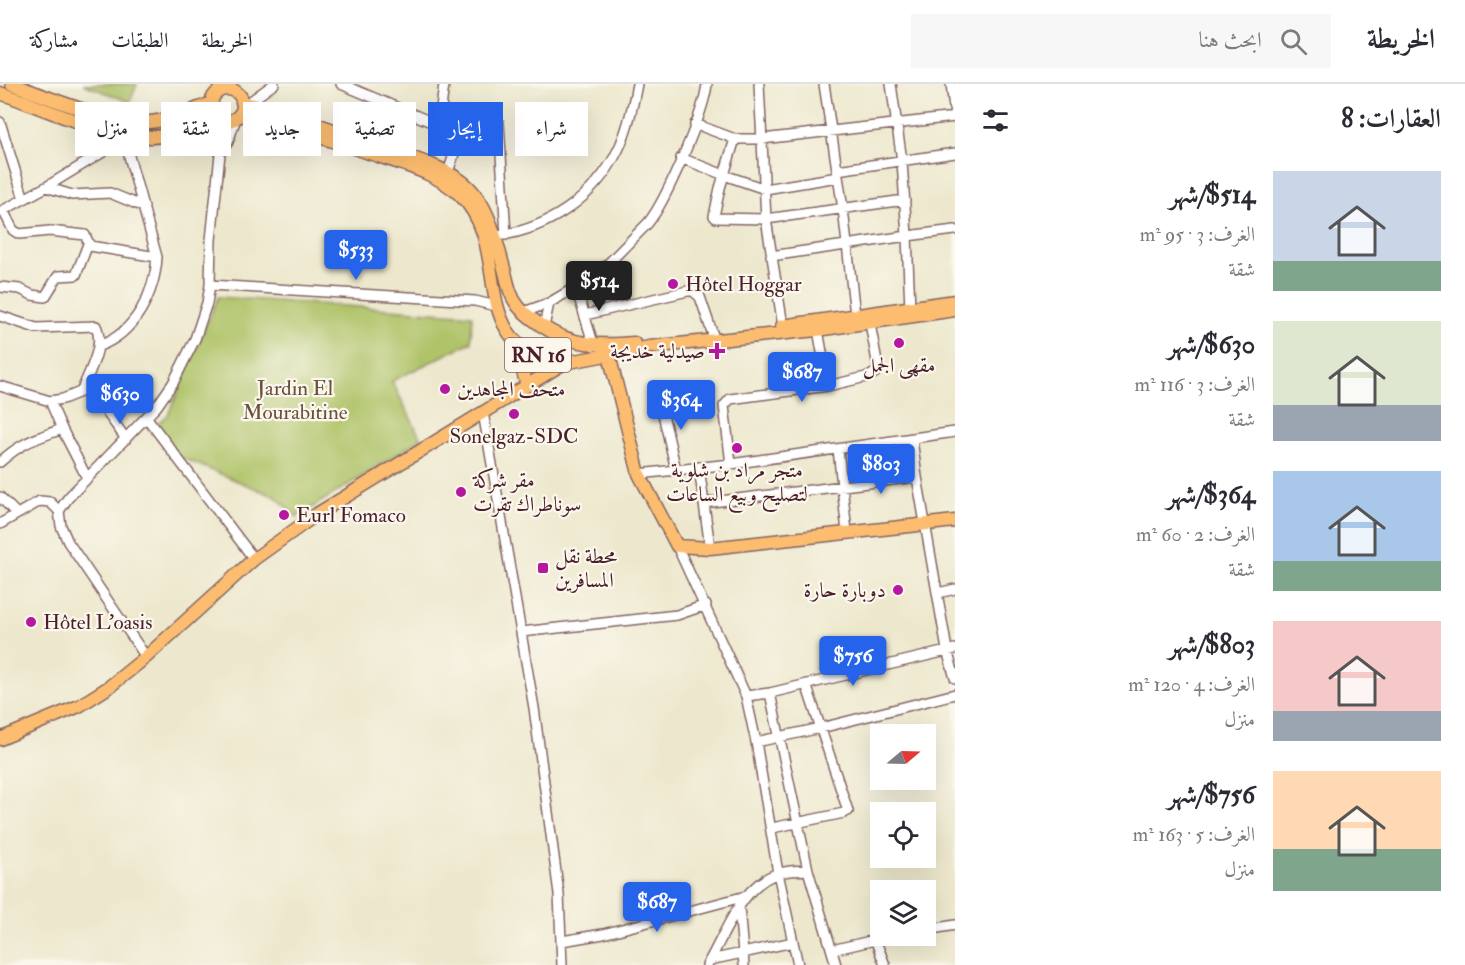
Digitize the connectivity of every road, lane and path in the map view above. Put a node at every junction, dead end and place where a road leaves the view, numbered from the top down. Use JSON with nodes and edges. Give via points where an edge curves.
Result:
{"nodes":[{"id":1,"x":12,"y":84,"type":"edge"},
{"id":2,"x":274,"y":84,"type":"edge"},
{"id":3,"x":341,"y":84,"type":"edge"},
{"id":4,"x":444,"y":84,"type":"edge"},
{"id":5,"x":638,"y":84,"type":"edge"},
{"id":6,"x":707,"y":84,"type":"edge"},
{"id":7,"x":759,"y":84,"type":"edge"},
{"id":8,"x":824,"y":84,"type":"edge"},
{"id":9,"x":891,"y":84,"type":"edge"},
{"id":10,"x":951,"y":84,"type":"edge"},
{"id":11,"x":353,"y":86,"type":"edge"},
{"id":12,"x":232,"y":87,"type":"edge"},
{"id":13,"x":220,"y":88,"type":"edge"},
{"id":14,"x":0,"y":93,"type":"edge"},
{"id":15,"x":212,"y":102,"type":"edge"},
{"id":16,"x":244,"y":102,"type":"edge"},
{"id":17,"x":247,"y":102,"type":"edge"},
{"id":18,"x":442,"y":102,"type":"edge"},
{"id":19,"x":243,"y":107,"type":"edge"},
{"id":20,"x":238,"y":116,"type":"junction"},
{"id":21,"x":955,"y":116,"type":"edge"},
{"id":22,"x":75,"y":119,"type":"edge"},
{"id":23,"x":161,"y":119,"type":"edge"},
{"id":24,"x":231,"y":120,"type":"edge"},
{"id":25,"x":428,"y":120,"type":"edge"},
{"id":26,"x":0,"y":122,"type":"edge"},
{"id":27,"x":896,"y":123,"type":"junction"},
{"id":28,"x":695,"y":124,"type":"junction"},
{"id":29,"x":321,"y":126,"type":"edge"},
{"id":30,"x":830,"y":131,"type":"junction"},
{"id":31,"x":231,"y":134,"type":"edge"},
{"id":32,"x":735,"y":139,"type":"junction"},
{"id":33,"x":762,"y":139,"type":"junction"},
{"id":34,"x":955,"y":153,"type":"edge"},
{"id":35,"x":94,"y":156,"type":"edge"},
{"id":36,"x":130,"y":156,"type":"edge"},
{"id":37,"x":220,"y":156,"type":"edge"},
{"id":38,"x":453,"y":156,"type":"edge"},
{"id":39,"x":499,"y":156,"type":"edge"},
{"id":40,"x":681,"y":158,"type":"junction"},
{"id":41,"x":11,"y":161,"type":"junction"},
{"id":42,"x":902,"y":161,"type":"junction"},
{"id":43,"x":0,"y":165,"type":"edge"},
{"id":44,"x":448,"y":173,"type":"junction"},
{"id":45,"x":838,"y":173,"type":"junction"},
{"id":46,"x":724,"y":175,"type":"junction"},
{"id":47,"x":46,"y":187,"type":"junction"},
{"id":48,"x":765,"y":189,"type":"junction"},
{"id":49,"x":24,"y":199,"type":"junction"},
{"id":50,"x":905,"y":200,"type":"junction"},
{"id":51,"x":144,"y":207,"type":"junction"},
{"id":52,"x":843,"y":209,"type":"junction"},
{"id":53,"x":1,"y":211,"type":"edge"},
{"id":54,"x":766,"y":219,"type":"junction"},
{"id":55,"x":955,"y":230,"type":"edge"},
{"id":56,"x":500,"y":235,"type":"junction"},
{"id":57,"x":907,"y":236,"type":"junction"},
{"id":58,"x":88,"y":244,"type":"junction"},
{"id":59,"x":847,"y":244,"type":"junction"},
{"id":60,"x":771,"y":256,"type":"junction"},
{"id":61,"x":157,"y":257,"type":"junction"},
{"id":62,"x":210,"y":285,"type":"junction"},
{"id":63,"x":0,"y":287,"type":"edge"},
{"id":64,"x":576,"y":288,"type":"junction"},
{"id":65,"x":955,"y":302,"type":"edge"},
{"id":66,"x":549,"y":303,"type":"junction"},
{"id":67,"x":496,"y":306,"type":"junction"},
{"id":68,"x":910,"y":308,"type":"junction"},
{"id":69,"x":955,"y":310,"type":"edge"},
{"id":70,"x":524,"y":312,"type":"junction"},
{"id":71,"x":585,"y":315,"type":"junction"},
{"id":72,"x":0,"y":316,"type":"edge"},
{"id":73,"x":864,"y":317,"type":"junction"},
{"id":74,"x":817,"y":325,"type":"junction"},
{"id":75,"x":783,"y":326,"type":"junction"},
{"id":76,"x":544,"y":327,"type":"junction"},
{"id":77,"x":713,"y":335,"type":"junction"},
{"id":78,"x":514,"y":340,"type":"junction"},
{"id":79,"x":99,"y":346,"type":"junction"},
{"id":80,"x":603,"y":349,"type":"junction"},
{"id":81,"x":564,"y":363,"type":"junction"},
{"id":82,"x":0,"y":386,"type":"edge"},
{"id":83,"x":527,"y":386,"type":"junction"},
{"id":84,"x":828,"y":386,"type":"junction"},
{"id":85,"x":82,"y":390,"type":"junction"},
{"id":86,"x":659,"y":397,"type":"dead end"},
{"id":87,"x":50,"y":401,"type":"junction"},
{"id":88,"x":483,"y":412,"type":"junction"},
{"id":89,"x":147,"y":418,"type":"junction"},
{"id":90,"x":62,"y":429,"type":"junction"},
{"id":91,"x":955,"y":432,"type":"edge"},
{"id":92,"x":126,"y":439,"type":"junction"},
{"id":93,"x":912,"y":439,"type":"junction"},
{"id":94,"x":838,"y":449,"type":"junction"},
{"id":95,"x":0,"y":462,"type":"edge"},
{"id":96,"x":731,"y":464,"type":"junction"},
{"id":97,"x":699,"y":467,"type":"junction"},
{"id":98,"x":676,"y":470,"type":"junction"},
{"id":99,"x":639,"y":474,"type":"junction"},
{"id":100,"x":917,"y":477,"type":"junction"},
{"id":101,"x":87,"y":478,"type":"junction"},
{"id":102,"x":841,"y":486,"type":"junction"},
{"id":103,"x":0,"y":497,"type":"edge"},
{"id":104,"x":704,"y":503,"type":"junction"},
{"id":105,"x":59,"y":511,"type":"junction"},
{"id":106,"x":17,"y":514,"type":"junction"},
{"id":107,"x":955,"y":520,"type":"edge"},
{"id":108,"x":925,"y":523,"type":"junction"},
{"id":109,"x":0,"y":524,"type":"edge"},
{"id":110,"x":847,"y":532,"type":"junction"},
{"id":111,"x":677,"y":546,"type":"junction"},
{"id":112,"x":710,"y":548,"type":"junction"},
{"id":113,"x":254,"y":559,"type":"junction"},
{"id":114,"x":955,"y":589,"type":"edge"},
{"id":115,"x":938,"y":593,"type":"junction"},
{"id":116,"x":706,"y":605,"type":"junction"},
{"id":117,"x":521,"y":632,"type":"junction"},
{"id":118,"x":951,"y":649,"type":"edge"},
{"id":119,"x":146,"y":657,"type":"junction"},
{"id":120,"x":955,"y":678,"type":"edge"},
{"id":121,"x":806,"y":684,"type":"junction"},
{"id":122,"x":770,"y":693,"type":"junction"},
{"id":123,"x":955,"y":694,"type":"edge"},
{"id":124,"x":746,"y":696,"type":"junction"},
{"id":125,"x":821,"y":728,"type":"junction"},
{"id":126,"x":778,"y":737,"type":"junction"},
{"id":127,"x":0,"y":738,"type":"edge"},
{"id":128,"x":756,"y":742,"type":"junction"},
{"id":129,"x":798,"y":824,"type":"junction"},
{"id":130,"x":772,"y":828,"type":"junction"},
{"id":131,"x":808,"y":870,"type":"junction"},
{"id":132,"x":778,"y":873,"type":"junction"},
{"id":133,"x":746,"y":896,"type":"junction"},
{"id":134,"x":739,"y":907,"type":"junction"},
{"id":135,"x":955,"y":926,"type":"edge"},
{"id":136,"x":936,"y":929,"type":"edge"},
{"id":137,"x":870,"y":940,"type":"edge"},
{"id":138,"x":562,"y":941,"type":"junction"},
{"id":139,"x":793,"y":942,"type":"junction"},
{"id":140,"x":878,"y":946,"type":"edge"},
{"id":141,"x":832,"y":950,"type":"junction"},
{"id":142,"x":744,"y":953,"type":"junction"},
{"id":143,"x":709,"y":962,"type":"edge"},
{"id":144,"x":562,"y":965,"type":"edge"},
{"id":145,"x":744,"y":965,"type":"edge"},
{"id":146,"x":798,"y":965,"type":"edge"},
{"id":147,"x":836,"y":965,"type":"edge"},
{"id":148,"x":885,"y":965,"type":"edge"}],
"edges":[{"from":1,"to":23,"type":"main road","via":[[86,110],[139,122]]},
{"from":2,"to":17,"type":"street"},
{"from":3,"to":11,"type":"street"},
{"from":4,"to":18,"type":"street"},
{"from":5,"to":56,"type":"street","via":[[618,151],[592,188],[547,222]]},
{"from":6,"to":28,"type":"street"},
{"from":7,"to":33,"type":"street"},
{"from":8,"to":30,"type":"street"},
{"from":9,"to":27,"type":"street"},
{"from":10,"to":21,"type":"street"},
{"from":11,"to":25,"type":"street"},
{"from":12,"to":13,"type":"main road"},
{"from":12,"to":16,"type":"main road"},
{"from":13,"to":15,"type":"main road"},
{"from":14,"to":22,"type":"main road"},
{"from":19,"to":20,"type":"main road"},
{"from":20,"to":24,"type":"main road"},
{"from":20,"to":31,"type":"street"},
{"from":20,"to":67,"type":"main road","number":"RN 16","via":[[315,135],[432,176],[454,189],[472,210],[484,234]]},
{"from":21,"to":27,"type":"street"},
{"from":26,"to":41,"type":"street"},
{"from":27,"to":30,"type":"street"},
{"from":27,"to":42,"type":"street"},
{"from":28,"to":32,"type":"street"},
{"from":28,"to":40,"type":"street"},
{"from":29,"to":44,"type":"main road","number":"RN 16"},
{"from":30,"to":33,"type":"street"},
{"from":30,"to":45,"type":"street"},
{"from":32,"to":33,"type":"street"},
{"from":32,"to":46,"type":"street"},
{"from":33,"to":48,"type":"street"},
{"from":34,"to":42,"type":"street"},
{"from":35,"to":47,"type":"street"},
{"from":36,"to":51,"type":"street"},
{"from":37,"to":62,"type":"street"},
{"from":38,"to":44,"type":"street"},
{"from":39,"to":56,"type":"street"},
{"from":40,"to":46,"type":"street"},
{"from":40,"to":64,"type":"street","via":[[648,223],[607,267]]},
{"from":41,"to":43,"type":"street"},
{"from":41,"to":49,"type":"street"},
{"from":42,"to":45,"type":"street"},
{"from":42,"to":50,"type":"street"},
{"from":44,"to":56,"type":"main road","number":"RN 16","via":[[474,193]]},
{"from":45,"to":48,"type":"street"},
{"from":45,"to":52,"type":"street"},
{"from":46,"to":48,"type":"street"},
{"from":46,"to":54,"type":"street","via":[[715,217]]},
{"from":47,"to":49,"type":"street"},
{"from":47,"to":51,"type":"street","via":[[72,195],[110,194]]},
{"from":48,"to":54,"type":"street"},
{"from":49,"to":53,"type":"street"},
{"from":50,"to":52,"type":"street"},
{"from":50,"to":57,"type":"street"},
{"from":51,"to":61,"type":"street"},
{"from":52,"to":54,"type":"street"},
{"from":52,"to":59,"type":"street"},
{"from":53,"to":58,"type":"street","via":[[12,230],[19,234],[83,234]]},
{"from":54,"to":60,"type":"street"},
{"from":55,"to":57,"type":"street"},
{"from":56,"to":70,"type":"main road","number":"RN 16","via":[[511,294]]},
{"from":57,"to":59,"type":"street"},
{"from":57,"to":68,"type":"street"},
{"from":58,"to":61,"type":"street"},
{"from":58,"to":63,"type":"street","via":[[76,275],[58,276],[45,297]]},
{"from":59,"to":60,"type":"street"},
{"from":59,"to":73,"type":"street"},
{"from":60,"to":75,"type":"street"},
{"from":61,"to":79,"type":"street","via":[[156,277],[137,317],[111,342]]},
{"from":62,"to":67,"type":"street","via":[[475,301]]},
{"from":62,"to":89,"type":"street","via":[[195,339],[167,392]]},
{"from":64,"to":66,"type":"street"},
{"from":64,"to":71,"type":"street"},
{"from":65,"to":68,"type":"main road","number":"RN 16"},
{"from":66,"to":70,"type":"street"},
{"from":66,"to":76,"type":"street"},
{"from":67,"to":78,"type":"main road","number":"RN 16"},
{"from":68,"to":73,"type":"main road","number":"RN 16"},
{"from":69,"to":73,"type":"main road","number":"RN 16"},
{"from":70,"to":76,"type":"main road","number":"RN 16"},
{"from":71,"to":77,"type":"street","via":[[692,290],[700,297]]},
{"from":71,"to":80,"type":"street"},
{"from":72,"to":79,"type":"street","via":[[36,328],[96,327]]},
{"from":73,"to":74,"type":"main road","number":"RN 16"},
{"from":73,"to":84,"type":"street","via":[[878,367],[876,372]]},
{"from":74,"to":75,"type":"main road","number":"RN 16"},
{"from":74,"to":80,"type":"main road","number":"RN 16","via":[[650,347]]},
{"from":74,"to":84,"type":"street"},
{"from":75,"to":77,"type":"main road","number":"RN 16"},
{"from":76,"to":80,"type":"main road","number":"RN 16"},
{"from":77,"to":80,"type":"main road","number":"RN 16"},
{"from":78,"to":81,"type":"main road","number":"RN 16","via":[[542,357]]},
{"from":78,"to":83,"type":"main road"},
{"from":79,"to":85,"type":"street"},
{"from":80,"to":81,"type":"main road","number":"RN 16"},
{"from":80,"to":99,"type":"main road"},
{"from":81,"to":83,"type":"main road"},
{"from":82,"to":87,"type":"street"},
{"from":83,"to":88,"type":"main road"},
{"from":84,"to":96,"type":"street","via":[[726,402]]},
{"from":85,"to":87,"type":"street"},
{"from":85,"to":92,"type":"street","via":[[93,393]]},
{"from":86,"to":98,"type":"street"},
{"from":87,"to":90,"type":"street"},
{"from":88,"to":113,"type":"main road","via":[[317,514]]},
{"from":88,"to":117,"type":"street"},
{"from":89,"to":92,"type":"street"},
{"from":89,"to":113,"type":"street"},
{"from":90,"to":95,"type":"street","via":[[15,448]]},
{"from":90,"to":101,"type":"street"},
{"from":91,"to":93,"type":"street"},
{"from":92,"to":101,"type":"street"},
{"from":93,"to":94,"type":"street"},
{"from":93,"to":100,"type":"street"},
{"from":94,"to":96,"type":"street"},
{"from":94,"to":102,"type":"street"},
{"from":96,"to":97,"type":"street"},
{"from":97,"to":98,"type":"street"},
{"from":97,"to":104,"type":"street"},
{"from":98,"to":99,"type":"street"},
{"from":99,"to":111,"type":"main road"},
{"from":100,"to":102,"type":"street"},
{"from":100,"to":108,"type":"street"},
{"from":101,"to":105,"type":"street"},
{"from":102,"to":104,"type":"street"},
{"from":102,"to":110,"type":"street"},
{"from":103,"to":106,"type":"street"},
{"from":104,"to":112,"type":"street"},
{"from":105,"to":106,"type":"street","via":[[44,500]]},
{"from":105,"to":119,"type":"street","via":[[68,542]]},
{"from":106,"to":109,"type":"street"},
{"from":107,"to":108,"type":"main road"},
{"from":108,"to":110,"type":"main road"},
{"from":108,"to":115,"type":"street"},
{"from":110,"to":112,"type":"main road"},
{"from":111,"to":112,"type":"main road"},
{"from":111,"to":116,"type":"street"},
{"from":113,"to":119,"type":"main road"},
{"from":114,"to":115,"type":"street"},
{"from":115,"to":118,"type":"street"},
{"from":116,"to":117,"type":"street","via":[[677,615]]},
{"from":116,"to":124,"type":"street"},
{"from":117,"to":138,"type":"street","via":[[559,894]]},
{"from":118,"to":120,"type":"street"},
{"from":118,"to":121,"type":"street"},
{"from":119,"to":127,"type":"main road","via":[[79,706]]},
{"from":121,"to":122,"type":"street"},
{"from":121,"to":125,"type":"street"},
{"from":122,"to":124,"type":"street"},
{"from":122,"to":126,"type":"street"},
{"from":123,"to":125,"type":"street"},
{"from":124,"to":128,"type":"street"},
{"from":125,"to":126,"type":"street"},
{"from":125,"to":129,"type":"street","via":[[848,811]]},
{"from":126,"to":128,"type":"street"},
{"from":126,"to":129,"type":"street"},
{"from":128,"to":130,"type":"street"},
{"from":129,"to":130,"type":"street"},
{"from":129,"to":131,"type":"street"},
{"from":130,"to":132,"type":"street"},
{"from":131,"to":132,"type":"street"},
{"from":131,"to":141,"type":"street"},
{"from":132,"to":133,"type":"street"},
{"from":132,"to":139,"type":"street"},
{"from":133,"to":134,"type":"street"},
{"from":133,"to":138,"type":"street"},
{"from":134,"to":142,"type":"street"},
{"from":134,"to":143,"type":"street"},
{"from":135,"to":136,"type":"street"},
{"from":137,"to":141,"type":"street"},
{"from":138,"to":144,"type":"street"},
{"from":139,"to":142,"type":"street"},
{"from":139,"to":146,"type":"street"},
{"from":140,"to":148,"type":"street"},
{"from":141,"to":147,"type":"street"},
{"from":142,"to":143,"type":"street"},
{"from":142,"to":145,"type":"street"}]}
